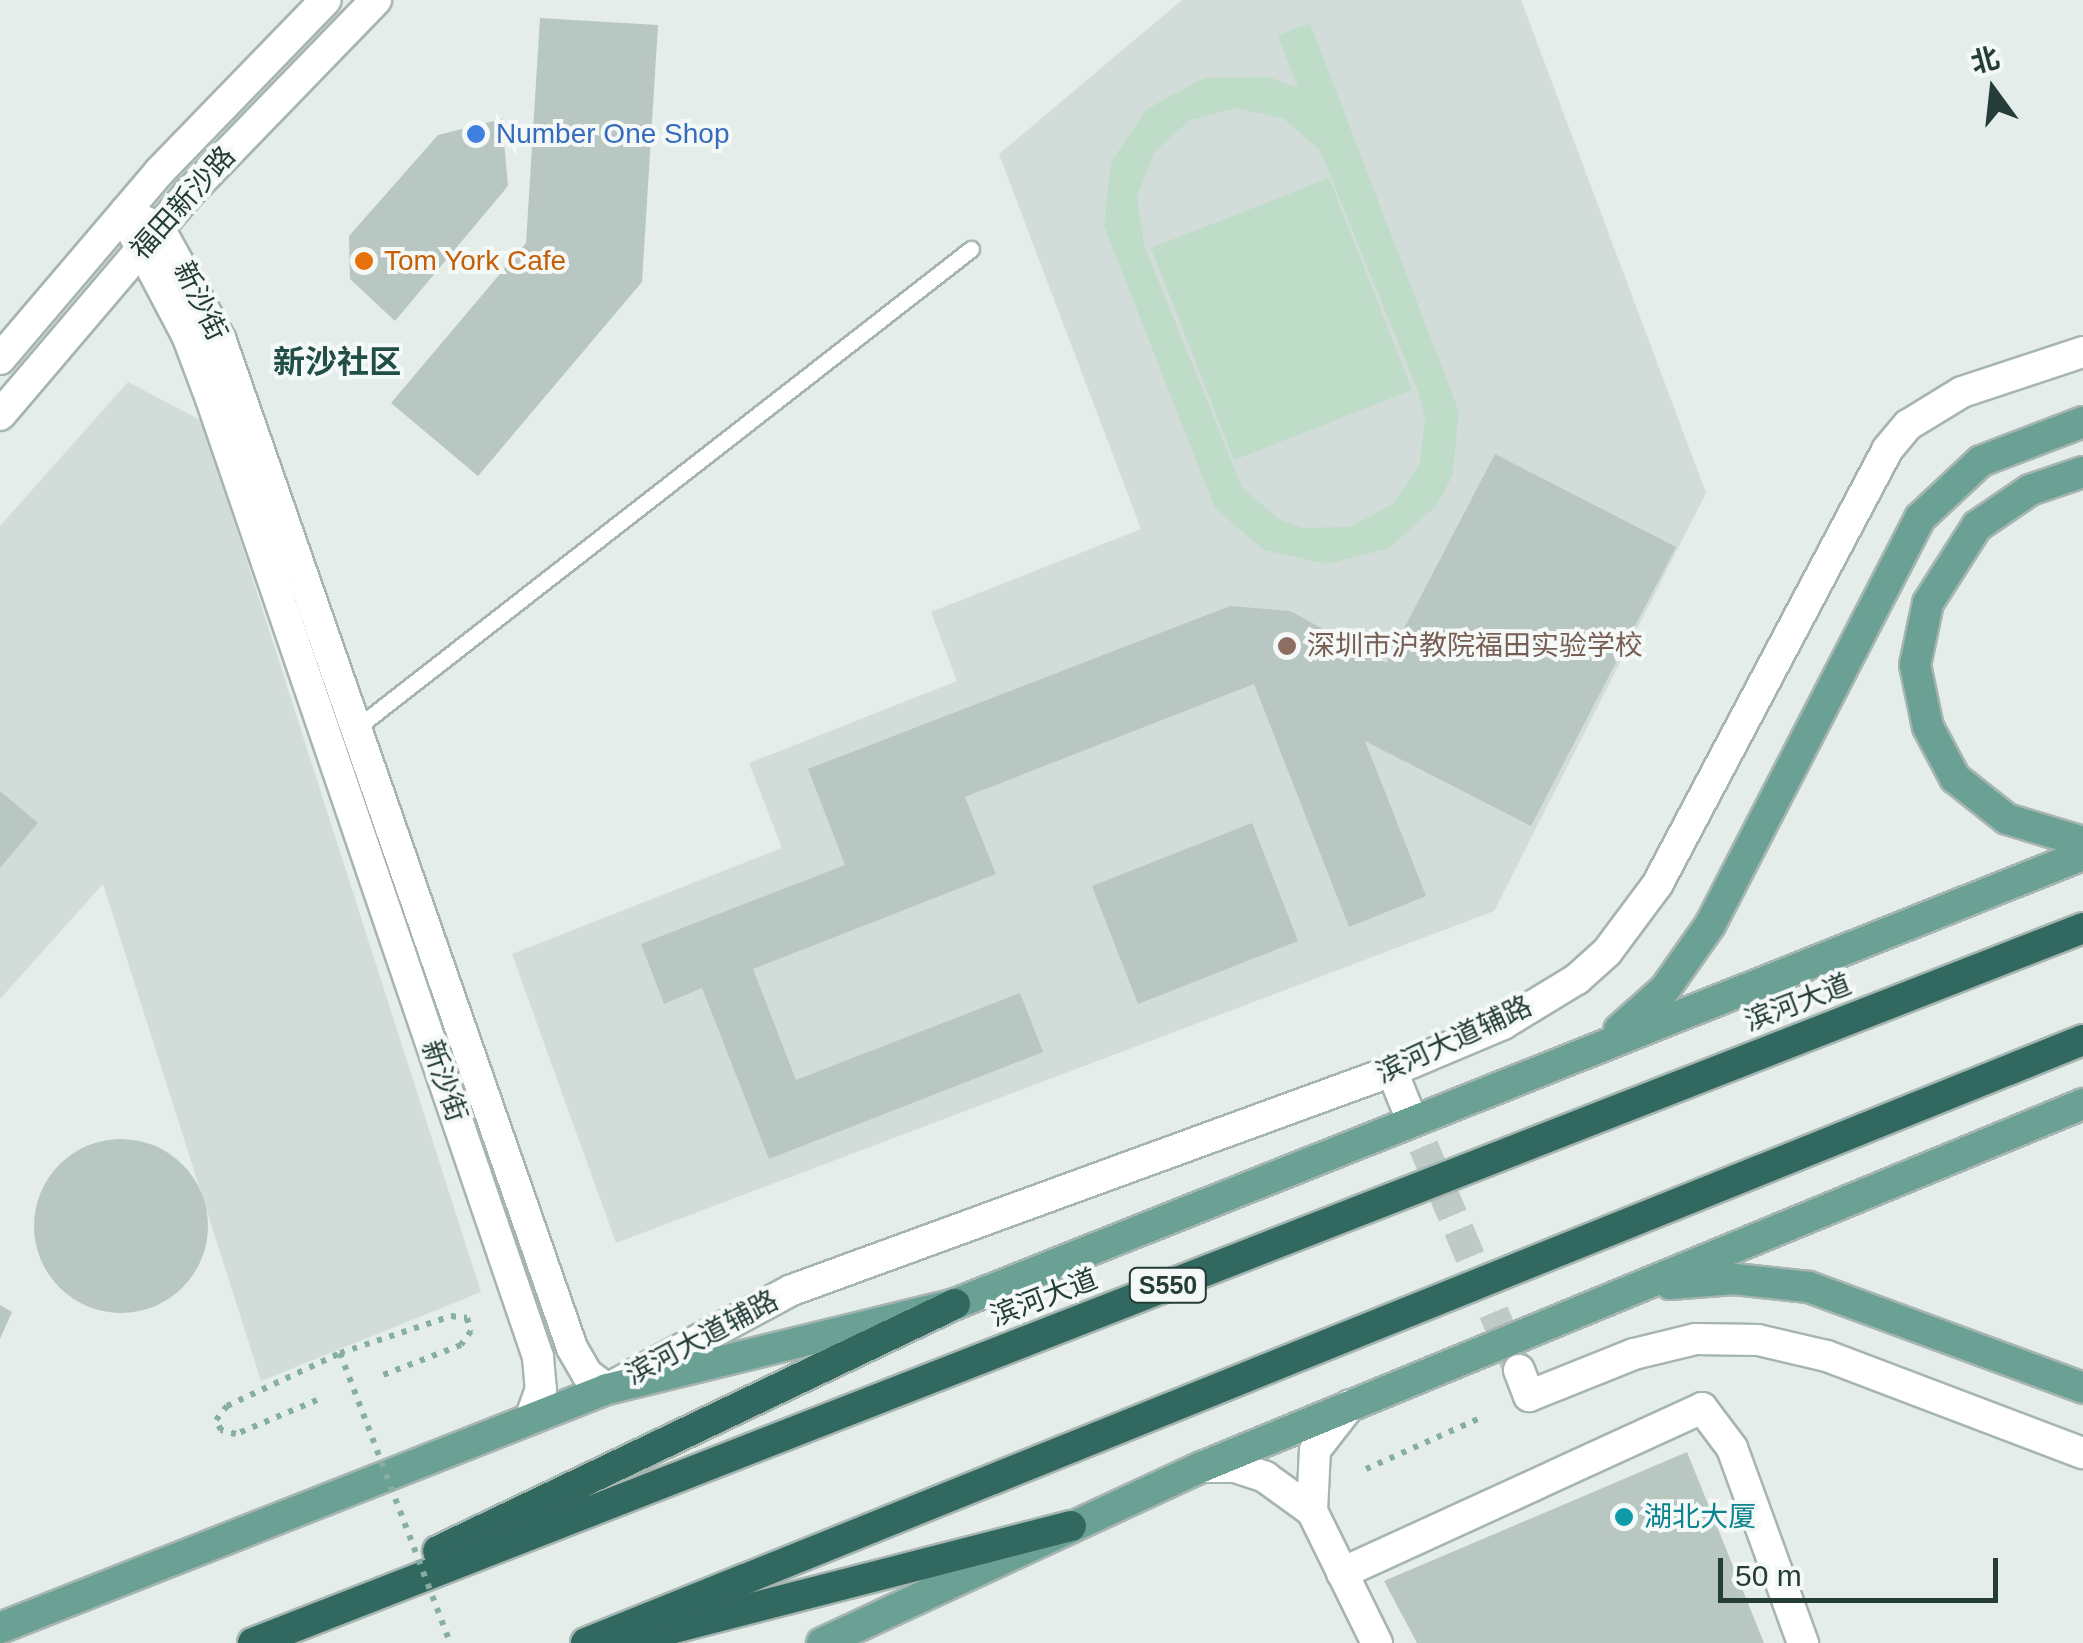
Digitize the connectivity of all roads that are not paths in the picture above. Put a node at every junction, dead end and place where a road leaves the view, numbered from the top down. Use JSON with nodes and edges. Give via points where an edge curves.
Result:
{"nodes":[{"id":1,"x":326,"y":0,"type":"edge"},
{"id":2,"x":376,"y":0,"type":"edge"},
{"id":3,"x":124,"y":212,"type":"junction"},
{"id":4,"x":149,"y":239,"type":"junction"},
{"id":5,"x":971,"y":249,"type":"dead end"},
{"id":6,"x":2083,"y":352,"type":"edge"},
{"id":7,"x":0,"y":359,"type":"edge"},
{"id":8,"x":0,"y":415,"type":"edge"},
{"id":9,"x":2083,"y":422,"type":"edge"},
{"id":10,"x":2083,"y":472,"type":"edge"},
{"id":11,"x":356,"y":728,"type":"junction"},
{"id":12,"x":332,"y":754,"type":"junction"},
{"id":13,"x":2083,"y":842,"type":"edge"},
{"id":14,"x":2083,"y":854,"type":"edge"},
{"id":15,"x":2083,"y":928,"type":"edge"},
{"id":16,"x":2083,"y":1040,"type":"edge"},
{"id":17,"x":1597,"y":1047,"type":"junction"},
{"id":18,"x":1392,"y":1072,"type":"junction"},
{"id":19,"x":2083,"y":1104,"type":"edge"},
{"id":20,"x":1406,"y":1105,"type":"tunnel mouth"},
{"id":21,"x":1637,"y":1288,"type":"junction"},
{"id":22,"x":954,"y":1304,"type":"junction"},
{"id":23,"x":1519,"y":1370,"type":"tunnel mouth"},
{"id":24,"x":2083,"y":1388,"type":"edge"},
{"id":25,"x":607,"y":1389,"type":"junction"},
{"id":26,"x":1350,"y":1405,"type":"junction"},
{"id":27,"x":530,"y":1419,"type":"junction"},
{"id":28,"x":2083,"y":1453,"type":"edge"},
{"id":29,"x":1202,"y":1468,"type":"junction"},
{"id":30,"x":1312,"y":1511,"type":"junction"},
{"id":31,"x":1071,"y":1526,"type":"junction"},
{"id":32,"x":1342,"y":1574,"type":"junction"},
{"id":33,"x":0,"y":1628,"type":"edge"},
{"id":34,"x":249,"y":1643,"type":"edge"},
{"id":35,"x":586,"y":1643,"type":"edge"},
{"id":36,"x":618,"y":1643,"type":"edge"},
{"id":37,"x":822,"y":1643,"type":"edge"},
{"id":38,"x":1376,"y":1643,"type":"edge"},
{"id":39,"x":1803,"y":1643,"type":"edge"}],
"edges":[{"from":1,"to":3,"type":"street","name":"福田新沙路"},
{"from":2,"to":4,"type":"street","name":"福田新沙路"},
{"from":3,"to":4,"type":"street"},
{"from":3,"to":7,"type":"street","name":"福田新沙路"},
{"from":4,"to":8,"type":"street","name":"福田新沙路"},
{"from":4,"to":11,"type":"street","name":"新沙街","via":[[221,341]]},
{"from":4,"to":12,"type":"street","name":"新沙街"},
{"from":5,"to":11,"type":"lane"},
{"from":6,"to":18,"type":"street","name":"滨河大道辅路","via":[[1962,392],[1908,425],[1872,474],[1634,920],[1577,979],[1503,1024]]},
{"from":9,"to":17,"type":"main road","via":[[1982,461],[1920,518],[1710,925],[1665,989]]},
{"from":10,"to":13,"type":"main road","via":[[2013,499],[1970,535],[1928,603],[1915,665],[1928,727],[1955,778],[2006,819]]},
{"from":11,"to":12,"type":"lane"},
{"from":11,"to":25,"type":"street","name":"新沙街","via":[[572,1348],[587,1374]]},
{"from":12,"to":27,"type":"street","name":"新沙街","via":[[538,1358],[541,1389]]},
{"from":14,"to":17,"type":"main road","name":"滨河大道辅路"},
{"from":15,"to":34,"type":"highway","name":"滨河大道","number":"S550"},
{"from":16,"to":35,"type":"highway"},
{"from":17,"to":22,"type":"main road","name":"滨河大道辅路"},
{"from":18,"to":20,"type":"street"},
{"from":18,"to":25,"type":"street","name":"滨河大道辅路","via":[[792,1290]]},
{"from":19,"to":21,"type":"main road"},
{"from":21,"to":24,"type":"main road","via":[[1734,1279],[1809,1287]]},
{"from":21,"to":26,"type":"main road"},
{"from":22,"to":25,"type":"main road","name":"滨河大道辅路"},
{"from":22,"to":34,"type":"highway"},
{"from":23,"to":28,"type":"street","via":[[1529,1396],[1665,1346],[1758,1340],[1827,1356]]},
{"from":25,"to":27,"type":"main road","name":"滨河大道辅路"},
{"from":26,"to":29,"type":"main road"},
{"from":26,"to":30,"type":"street","via":[[1315,1450]]},
{"from":27,"to":33,"type":"main road","name":"滨河大道辅路"},
{"from":29,"to":30,"type":"street","via":[[1235,1467],[1265,1477]]},
{"from":29,"to":31,"type":"main road"},
{"from":30,"to":32,"type":"street"},
{"from":31,"to":36,"type":"highway"},
{"from":31,"to":37,"type":"main road"},
{"from":32,"to":38,"type":"street"},
{"from":32,"to":39,"type":"street","via":[[1702,1408],[1732,1448]]}]}
